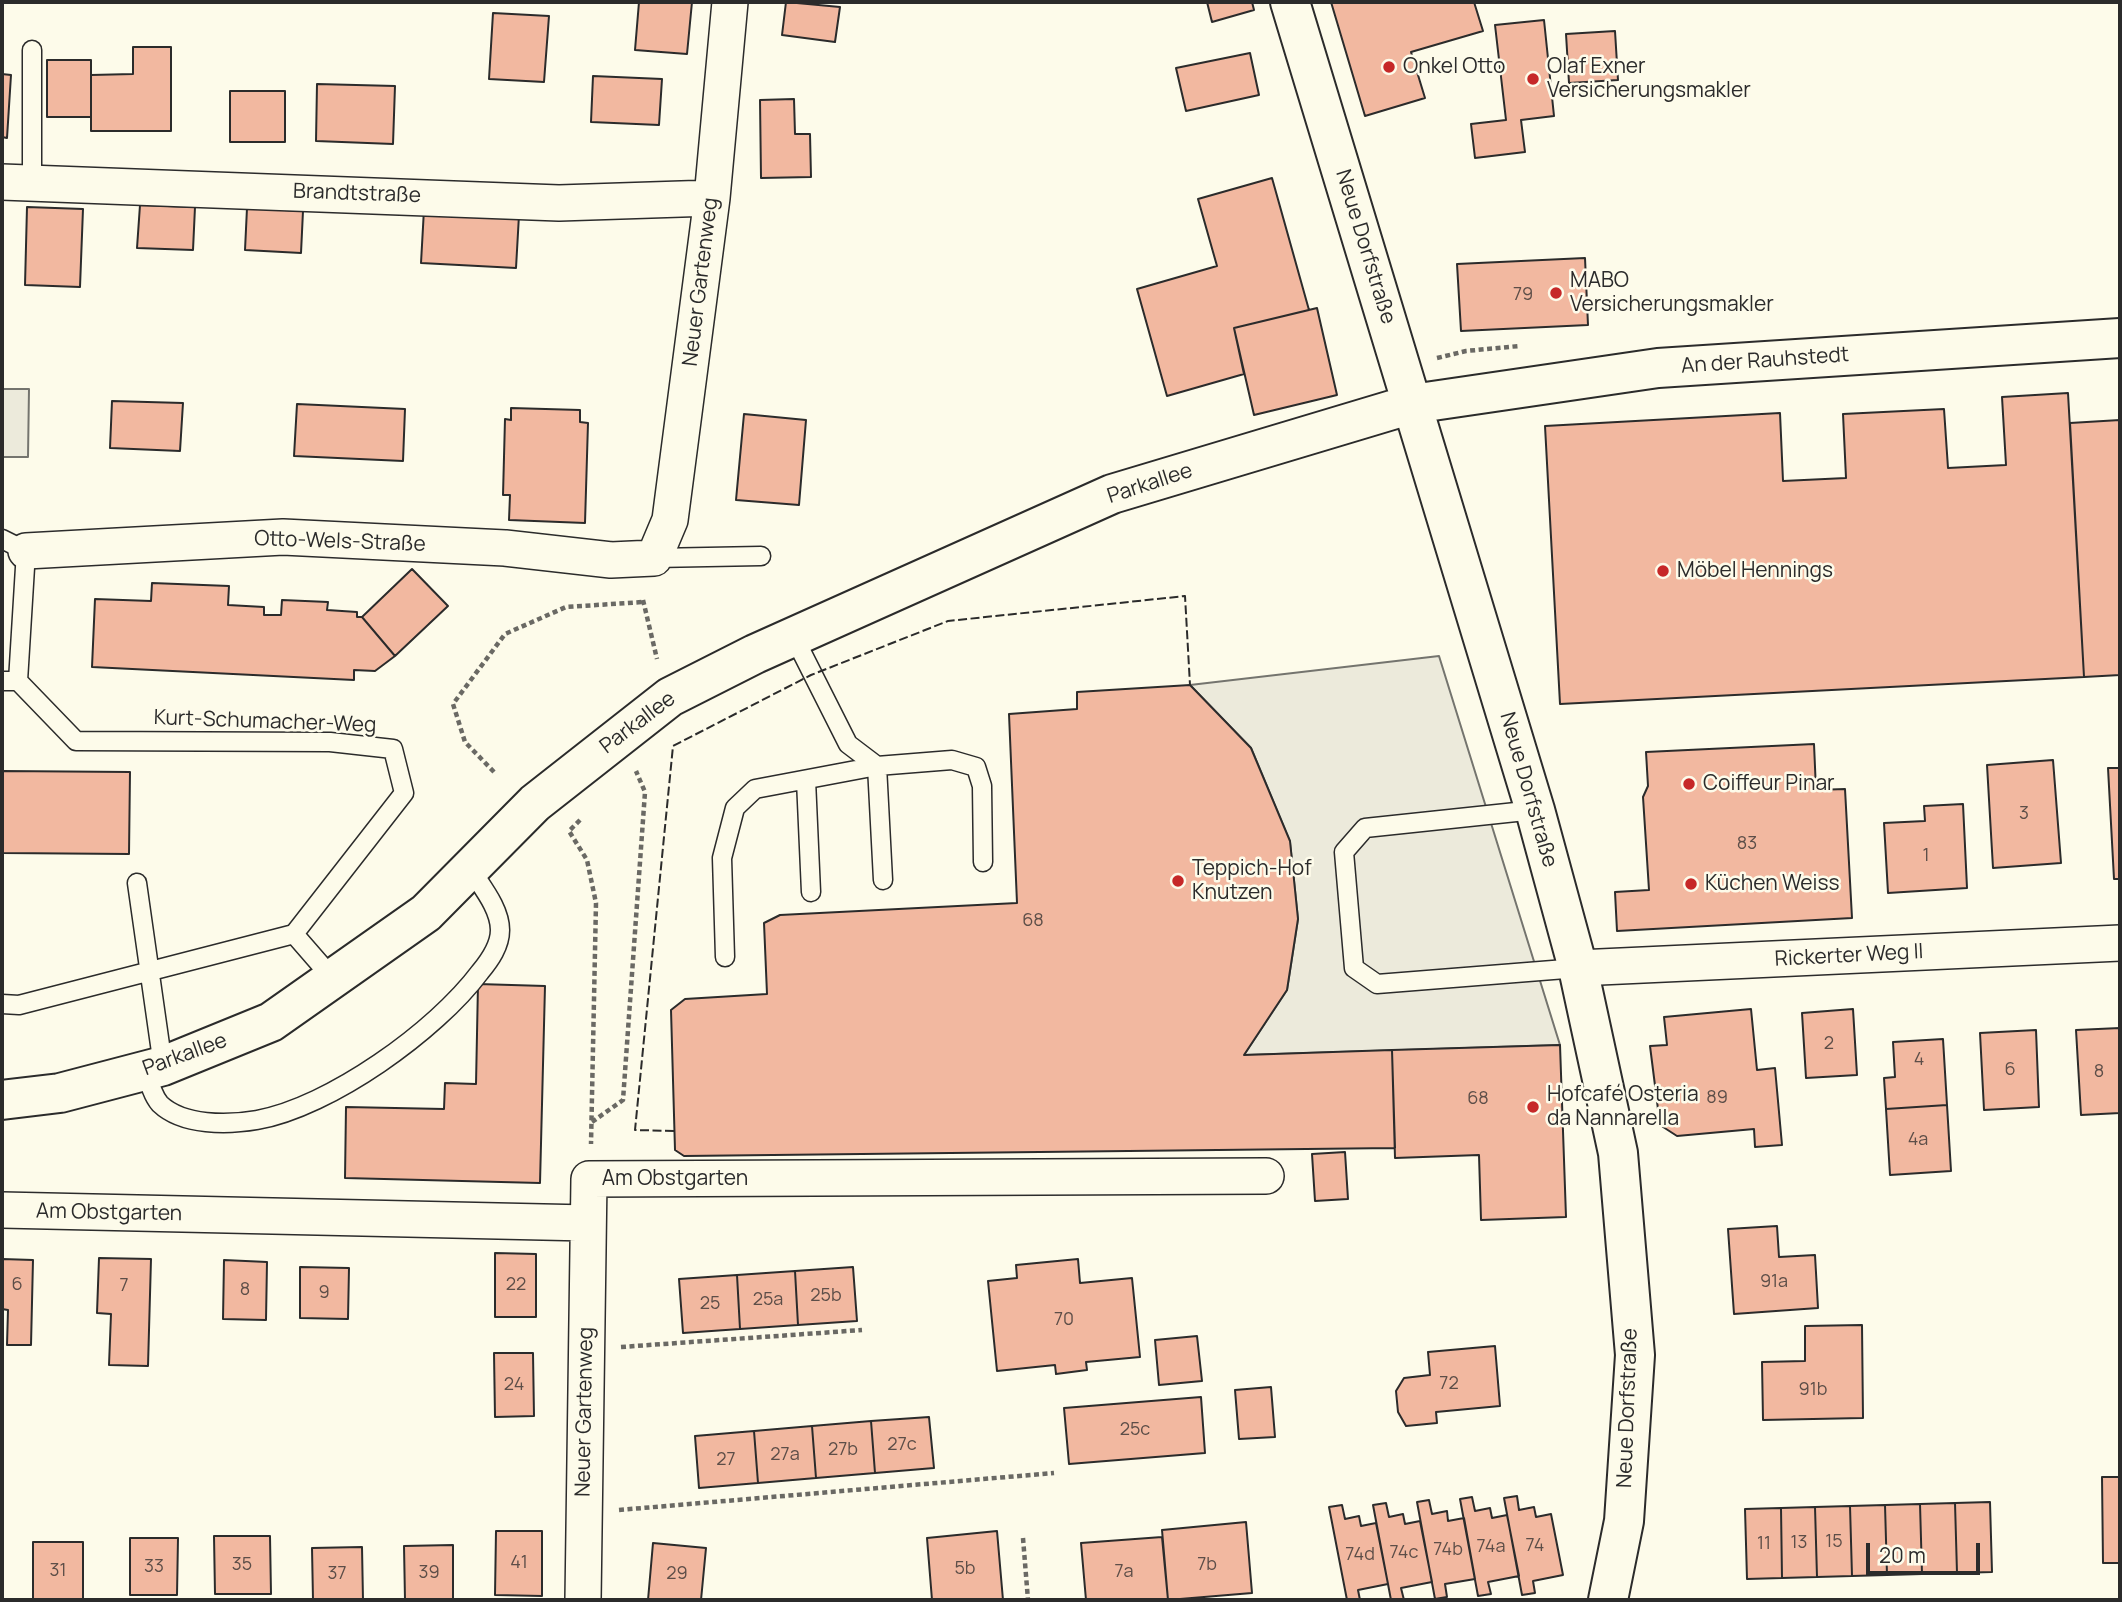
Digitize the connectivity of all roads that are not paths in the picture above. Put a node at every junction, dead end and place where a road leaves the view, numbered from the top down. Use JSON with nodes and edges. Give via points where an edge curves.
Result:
{"nodes":[{"id":1,"x":730,"y":2,"type":"edge"},
{"id":2,"x":1290,"y":2,"type":"edge"},
{"id":3,"x":32,"y":50,"type":"dead end"},
{"id":4,"x":17,"y":182,"type":"edge"},
{"id":5,"x":712,"y":198,"type":"junction"},
{"id":6,"x":2120,"y":338,"type":"edge"},
{"id":7,"x":1412,"y":404,"type":"junction"},
{"id":8,"x":14,"y":545,"type":"edge"},
{"id":9,"x":761,"y":556,"type":"dead end"},
{"id":10,"x":654,"y":558,"type":"junction"},
{"id":11,"x":794,"y":637,"type":"junction"},
{"id":12,"x":10,"y":681,"type":"edge"},
{"id":13,"x":877,"y":766,"type":"junction"},
{"id":14,"x":806,"y":780,"type":"junction"},
{"id":15,"x":1535,"y":810,"type":"junction"},
{"id":16,"x":983,"y":862,"type":"dead end"},
{"id":17,"x":470,"y":868,"type":"junction"},
{"id":18,"x":883,"y":880,"type":"dead end"},
{"id":19,"x":137,"y":883,"type":"dead end"},
{"id":20,"x":811,"y":892,"type":"dead end"},
{"id":21,"x":294,"y":934,"type":"junction"},
{"id":22,"x":2120,"y":943,"type":"edge"},
{"id":23,"x":725,"y":957,"type":"dead end"},
{"id":24,"x":1578,"y":968,"type":"junction"},
{"id":25,"x":148,"y":971,"type":"junction"},
{"id":26,"x":334,"y":980,"type":"junction"},
{"id":27,"x":2,"y":1004,"type":"edge"},
{"id":28,"x":154,"y":1068,"type":"junction"},
{"id":29,"x":2,"y":1100,"type":"edge"},
{"id":30,"x":1266,"y":1176,"type":"dead end"},
{"id":31,"x":2,"y":1210,"type":"edge"},
{"id":32,"x":588,"y":1223,"type":"junction"},
{"id":33,"x":583,"y":1600,"type":"edge"},
{"id":34,"x":1608,"y":1600,"type":"edge"}],
"edges":[{"from":1,"to":5,"type":"street","name":"Neuer Gartenweg"},
{"from":2,"to":7,"type":"street","name":"Neue Dorfstraße"},
{"from":3,"to":4,"type":"lane"},
{"from":4,"to":5,"type":"street","name":"Brandtstraße","via":[[559,203]]},
{"from":5,"to":10,"type":"street","name":"Neuer Gartenweg","via":[[670,520]]},
{"from":6,"to":7,"type":"street","name":"An der Rauhstedt","via":[[1658,368]]},
{"from":7,"to":11,"type":"street","name":"Parkallee","via":[[1112,494]]},
{"from":7,"to":15,"type":"street","name":"Neue Dorfstraße"},
{"from":8,"to":10,"type":"street","name":"Otto-Wels-Straße","via":[[283,537],[505,548],[611,560]]},
{"from":8,"to":12,"type":"lane"},
{"from":9,"to":10,"type":"lane"},
{"from":11,"to":13,"type":"lane","via":[[848,744]]},
{"from":11,"to":17,"type":"street","name":"Parkallee","via":[[670,697],[535,803]]},
{"from":12,"to":21,"type":"lane","name":"Kurt-Schumacher-Weg","via":[[76,741],[330,743],[393,749],[404,793]]},
{"from":13,"to":14,"type":"lane"},
{"from":13,"to":16,"type":"lane","via":[[952,760],[976,767],[982,786]]},
{"from":13,"to":18,"type":"lane"},
{"from":14,"to":20,"type":"lane"},
{"from":14,"to":23,"type":"lane","via":[[755,789],[735,808],[722,858]]},
{"from":15,"to":24,"type":"street","name":"Neue Dorfstraße"},
{"from":15,"to":24,"type":"lane","via":[[1365,828],[1344,852],[1354,968],[1377,984]]},
{"from":17,"to":26,"type":"street","name":"Parkallee","via":[[426,913]]},
{"from":17,"to":28,"type":"lane","via":[[499,919],[497,946],[454,1004],[376,1065],[300,1107],[258,1120],[223,1122],[170,1112],[154,1095]]},
{"from":19,"to":25,"type":"lane"},
{"from":21,"to":25,"type":"lane"},
{"from":21,"to":26,"type":"lane"},
{"from":22,"to":24,"type":"street","name":"Rickerter Weg II"},
{"from":24,"to":34,"type":"street","name":"Neue Dorfstraße","via":[[1618,1153],[1635,1355],[1624,1521]]},
{"from":25,"to":27,"type":"lane","via":[[19,1005]]},
{"from":25,"to":28,"type":"lane"},
{"from":26,"to":28,"type":"street","name":"Parkallee","via":[[271,1022]]},
{"from":28,"to":29,"type":"street","name":"Parkallee","via":[[60,1093]]},
{"from":30,"to":32,"type":"street","name":"Am Obstgarten","via":[[589,1180]]},
{"from":31,"to":32,"type":"street","name":"Am Obstgarten"},
{"from":32,"to":33,"type":"street","name":"Neuer Gartenweg"}]}
